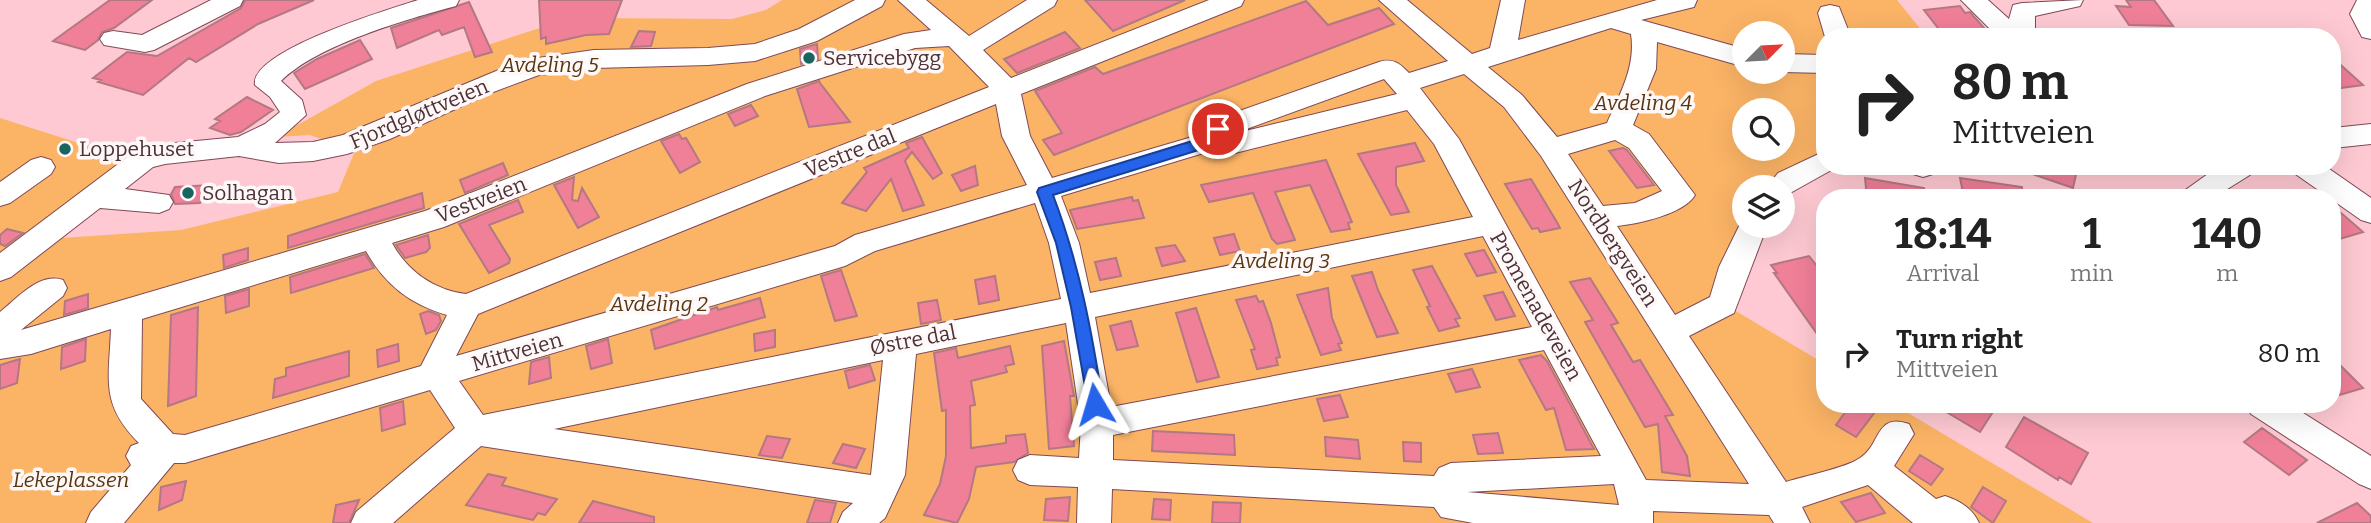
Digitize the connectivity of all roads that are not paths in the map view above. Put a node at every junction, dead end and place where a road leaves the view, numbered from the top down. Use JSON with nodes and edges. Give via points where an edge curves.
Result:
{"nodes":[{"id":1,"x":231,"y":0,"type":"edge"},
{"id":2,"x":447,"y":0,"type":"edge"},
{"id":3,"x":873,"y":0,"type":"edge"},
{"id":4,"x":910,"y":0,"type":"edge"},
{"id":5,"x":1045,"y":0,"type":"edge"},
{"id":6,"x":1232,"y":0,"type":"edge"},
{"id":7,"x":1391,"y":0,"type":"edge"},
{"id":8,"x":1513,"y":0,"type":"edge"},
{"id":9,"x":1973,"y":0,"type":"edge"},
{"id":10,"x":2071,"y":0,"type":"edge"},
{"id":11,"x":2340,"y":0,"type":"edge"},
{"id":12,"x":1685,"y":1,"type":"edge"},
{"id":13,"x":1613,"y":10,"type":"edge"},
{"id":14,"x":2368,"y":15,"type":"edge"},
{"id":15,"x":2004,"y":28,"type":"edge"},
{"id":16,"x":2022,"y":28,"type":"edge"},
{"id":17,"x":1643,"y":31,"type":"junction"},
{"id":18,"x":113,"y":39,"type":"dead end"},
{"id":19,"x":961,"y":43,"type":"junction"},
{"id":20,"x":1502,"y":54,"type":"junction"},
{"id":21,"x":1732,"y":55,"type":"edge"},
{"id":22,"x":1796,"y":63,"type":"edge"},
{"id":23,"x":1470,"y":64,"type":"junction"},
{"id":24,"x":1816,"y":64,"type":"edge"},
{"id":25,"x":1007,"y":90,"type":"junction"},
{"id":26,"x":1409,"y":91,"type":"junction"},
{"id":27,"x":1618,"y":129,"type":"junction"},
{"id":28,"x":2370,"y":131,"type":"edge"},
{"id":29,"x":2341,"y":136,"type":"edge"},
{"id":30,"x":244,"y":148,"type":"junction"},
{"id":31,"x":1551,"y":149,"type":"junction"},
{"id":32,"x":1816,"y":166,"type":"edge"},
{"id":33,"x":41,"y":167,"type":"dead end"},
{"id":34,"x":2226,"y":175,"type":"edge"},
{"id":35,"x":2317,"y":175,"type":"edge"},
{"id":36,"x":1795,"y":176,"type":"edge"},
{"id":37,"x":2205,"y":189,"type":"edge"},
{"id":38,"x":2338,"y":189,"type":"edge"},
{"id":39,"x":2341,"y":191,"type":"edge"},
{"id":40,"x":1045,"y":192,"type":"junction"},
{"id":41,"x":0,"y":196,"type":"edge"},
{"id":42,"x":97,"y":197,"type":"junction"},
{"id":43,"x":159,"y":202,"type":"dead end"},
{"id":44,"x":2371,"y":212,"type":"edge"},
{"id":45,"x":1597,"y":218,"type":"junction"},
{"id":46,"x":1490,"y":224,"type":"junction"},
{"id":47,"x":375,"y":237,"type":"junction"},
{"id":48,"x":1747,"y":238,"type":"edge"},
{"id":49,"x":0,"y":269,"type":"edge"},
{"id":50,"x":52,"y":288,"type":"dead end"},
{"id":51,"x":467,"y":306,"type":"junction"},
{"id":52,"x":1079,"y":307,"type":"junction"},
{"id":53,"x":127,"y":313,"type":"junction"},
{"id":54,"x":0,"y":329,"type":"edge"},
{"id":55,"x":1670,"y":332,"type":"junction"},
{"id":56,"x":1552,"y":336,"type":"junction"},
{"id":57,"x":907,"y":341,"type":"junction"},
{"id":58,"x":0,"y":346,"type":"edge"},
{"id":59,"x":437,"y":369,"type":"junction"},
{"id":60,"x":2276,"y":413,"type":"edge"},
{"id":61,"x":1097,"y":424,"type":"junction"},
{"id":62,"x":475,"y":430,"type":"junction"},
{"id":63,"x":1897,"y":434,"type":"dead end"},
{"id":64,"x":154,"y":452,"type":"junction"},
{"id":65,"x":1873,"y":469,"type":"junction"},
{"id":66,"x":1030,"y":470,"type":"dead end"},
{"id":67,"x":1096,"y":474,"type":"junction"},
{"id":68,"x":2371,"y":474,"type":"edge"},
{"id":69,"x":881,"y":492,"type":"junction"},
{"id":70,"x":1443,"y":492,"type":"junction"},
{"id":71,"x":1634,"y":502,"type":"edge"},
{"id":72,"x":1785,"y":512,"type":"edge"},
{"id":73,"x":1941,"y":521,"type":"edge"},
{"id":74,"x":103,"y":523,"type":"edge"},
{"id":75,"x":368,"y":523,"type":"edge"},
{"id":76,"x":855,"y":523,"type":"edge"},
{"id":77,"x":1094,"y":523,"type":"edge"}],
"edges":[{"from":1,"to":18,"type":"street","via":[[145,44]]},
{"from":2,"to":30,"type":"street","via":[[379,21],[271,73],[268,85],[288,100],[293,115]]},
{"from":3,"to":30,"type":"street","name":"Fjordgløttveien","via":[[824,30],[739,55],[555,63],[511,75],[342,147],[268,153]]},
{"from":4,"to":19,"type":"street"},
{"from":5,"to":19,"type":"street","name":"Vestveien"},
{"from":6,"to":25,"type":"street","name":"Vestre dal"},
{"from":7,"to":23,"type":"street","name":"Nordbergveien"},
{"from":8,"to":20,"type":"street"},
{"from":9,"to":15,"type":"street"},
{"from":10,"to":16,"type":"street","via":[[2022,11]]},
{"from":11,"to":14,"type":"street"},
{"from":12,"to":13,"type":"street","name":"Mittveien"},
{"from":13,"to":17,"type":"street"},
{"from":13,"to":20,"type":"street","name":"Mittveien"},
{"from":17,"to":21,"type":"street"},
{"from":17,"to":27,"type":"street","via":[[1645,65]]},
{"from":19,"to":25,"type":"street"},
{"from":19,"to":47,"type":"street","name":"Vestveien","via":[[914,40],[756,90],[434,219]]},
{"from":20,"to":23,"type":"street","name":"Mittveien"},
{"from":22,"to":24,"type":"street"},
{"from":23,"to":26,"type":"street","name":"Mittveien"},
{"from":23,"to":31,"type":"street","name":"Nordbergveien","via":[[1513,101]]},
{"from":25,"to":40,"type":"street","via":[[1016,136]]},
{"from":25,"to":51,"type":"street","name":"Vestre dal"},
{"from":26,"to":40,"type":"street","name":"Mittveien","via":[[1227,145],[1207,142]]},
{"from":26,"to":46,"type":"street","name":"Promenadeveien","via":[[1445,139]]},
{"from":27,"to":31,"type":"street"},
{"from":27,"to":45,"type":"street","via":[[1639,141],[1681,195],[1639,213]]},
{"from":28,"to":29,"type":"street"},
{"from":30,"to":42,"type":"street","name":"Fjordgløttveien","via":[[161,153],[144,159]]},
{"from":31,"to":45,"type":"street","name":"Nordbergveien"},
{"from":32,"to":36,"type":"street"},
{"from":33,"to":41,"type":"street"},
{"from":34,"to":37,"type":"street"},
{"from":35,"to":38,"type":"street"},
{"from":39,"to":44,"type":"street"},
{"from":40,"to":52,"type":"street","via":[[1064,243]]},
{"from":40,"to":59,"type":"street","name":"Mittveien","via":[[865,243],[843,244]]},
{"from":42,"to":43,"type":"street"},
{"from":42,"to":49,"type":"street"},
{"from":45,"to":55,"type":"street","name":"Nordbergveien"},
{"from":46,"to":52,"type":"street","name":"Østre dal"},
{"from":46,"to":56,"type":"street","name":"Promenadeveien"},
{"from":47,"to":51,"type":"street","via":[[381,254],[397,274],[447,305]]},
{"from":47,"to":53,"type":"street","name":"Vestveien"},
{"from":48,"to":55,"type":"street","via":[[1723,304]]},
{"from":50,"to":54,"type":"street"},
{"from":51,"to":59,"type":"street"},
{"from":52,"to":57,"type":"street","name":"Østre dal"},
{"from":52,"to":61,"type":"street"},
{"from":53,"to":58,"type":"street","name":"Vestveien"},
{"from":53,"to":64,"type":"street","via":[[125,400]]},
{"from":55,"to":72,"type":"street","name":"Nordbergveien"},
{"from":56,"to":61,"type":"street"},
{"from":56,"to":71,"type":"street","name":"Promenadeveien"},
{"from":57,"to":62,"type":"street","name":"Østre dal"},
{"from":57,"to":69,"type":"street","via":[[900,353],[888,475]]},
{"from":59,"to":62,"type":"street"},
{"from":59,"to":64,"type":"street","name":"Mittveien","via":[[186,436]]},
{"from":60,"to":68,"type":"street"},
{"from":61,"to":67,"type":"street"},
{"from":62,"to":69,"type":"street"},
{"from":62,"to":75,"type":"street","name":"Østre dal"},
{"from":63,"to":65,"type":"street"},
{"from":64,"to":74,"type":"street"},
{"from":65,"to":72,"type":"street"},
{"from":65,"to":73,"type":"street"},
{"from":66,"to":67,"type":"street"},
{"from":67,"to":70,"type":"street"},
{"from":67,"to":77,"type":"street"},
{"from":69,"to":76,"type":"street","via":[[873,507]]},
{"from":70,"to":71,"type":"street","via":[[1453,506]]},
{"from":70,"to":71,"type":"street","via":[[1451,478]]},
{"from":71,"to":72,"type":"street"}]}
